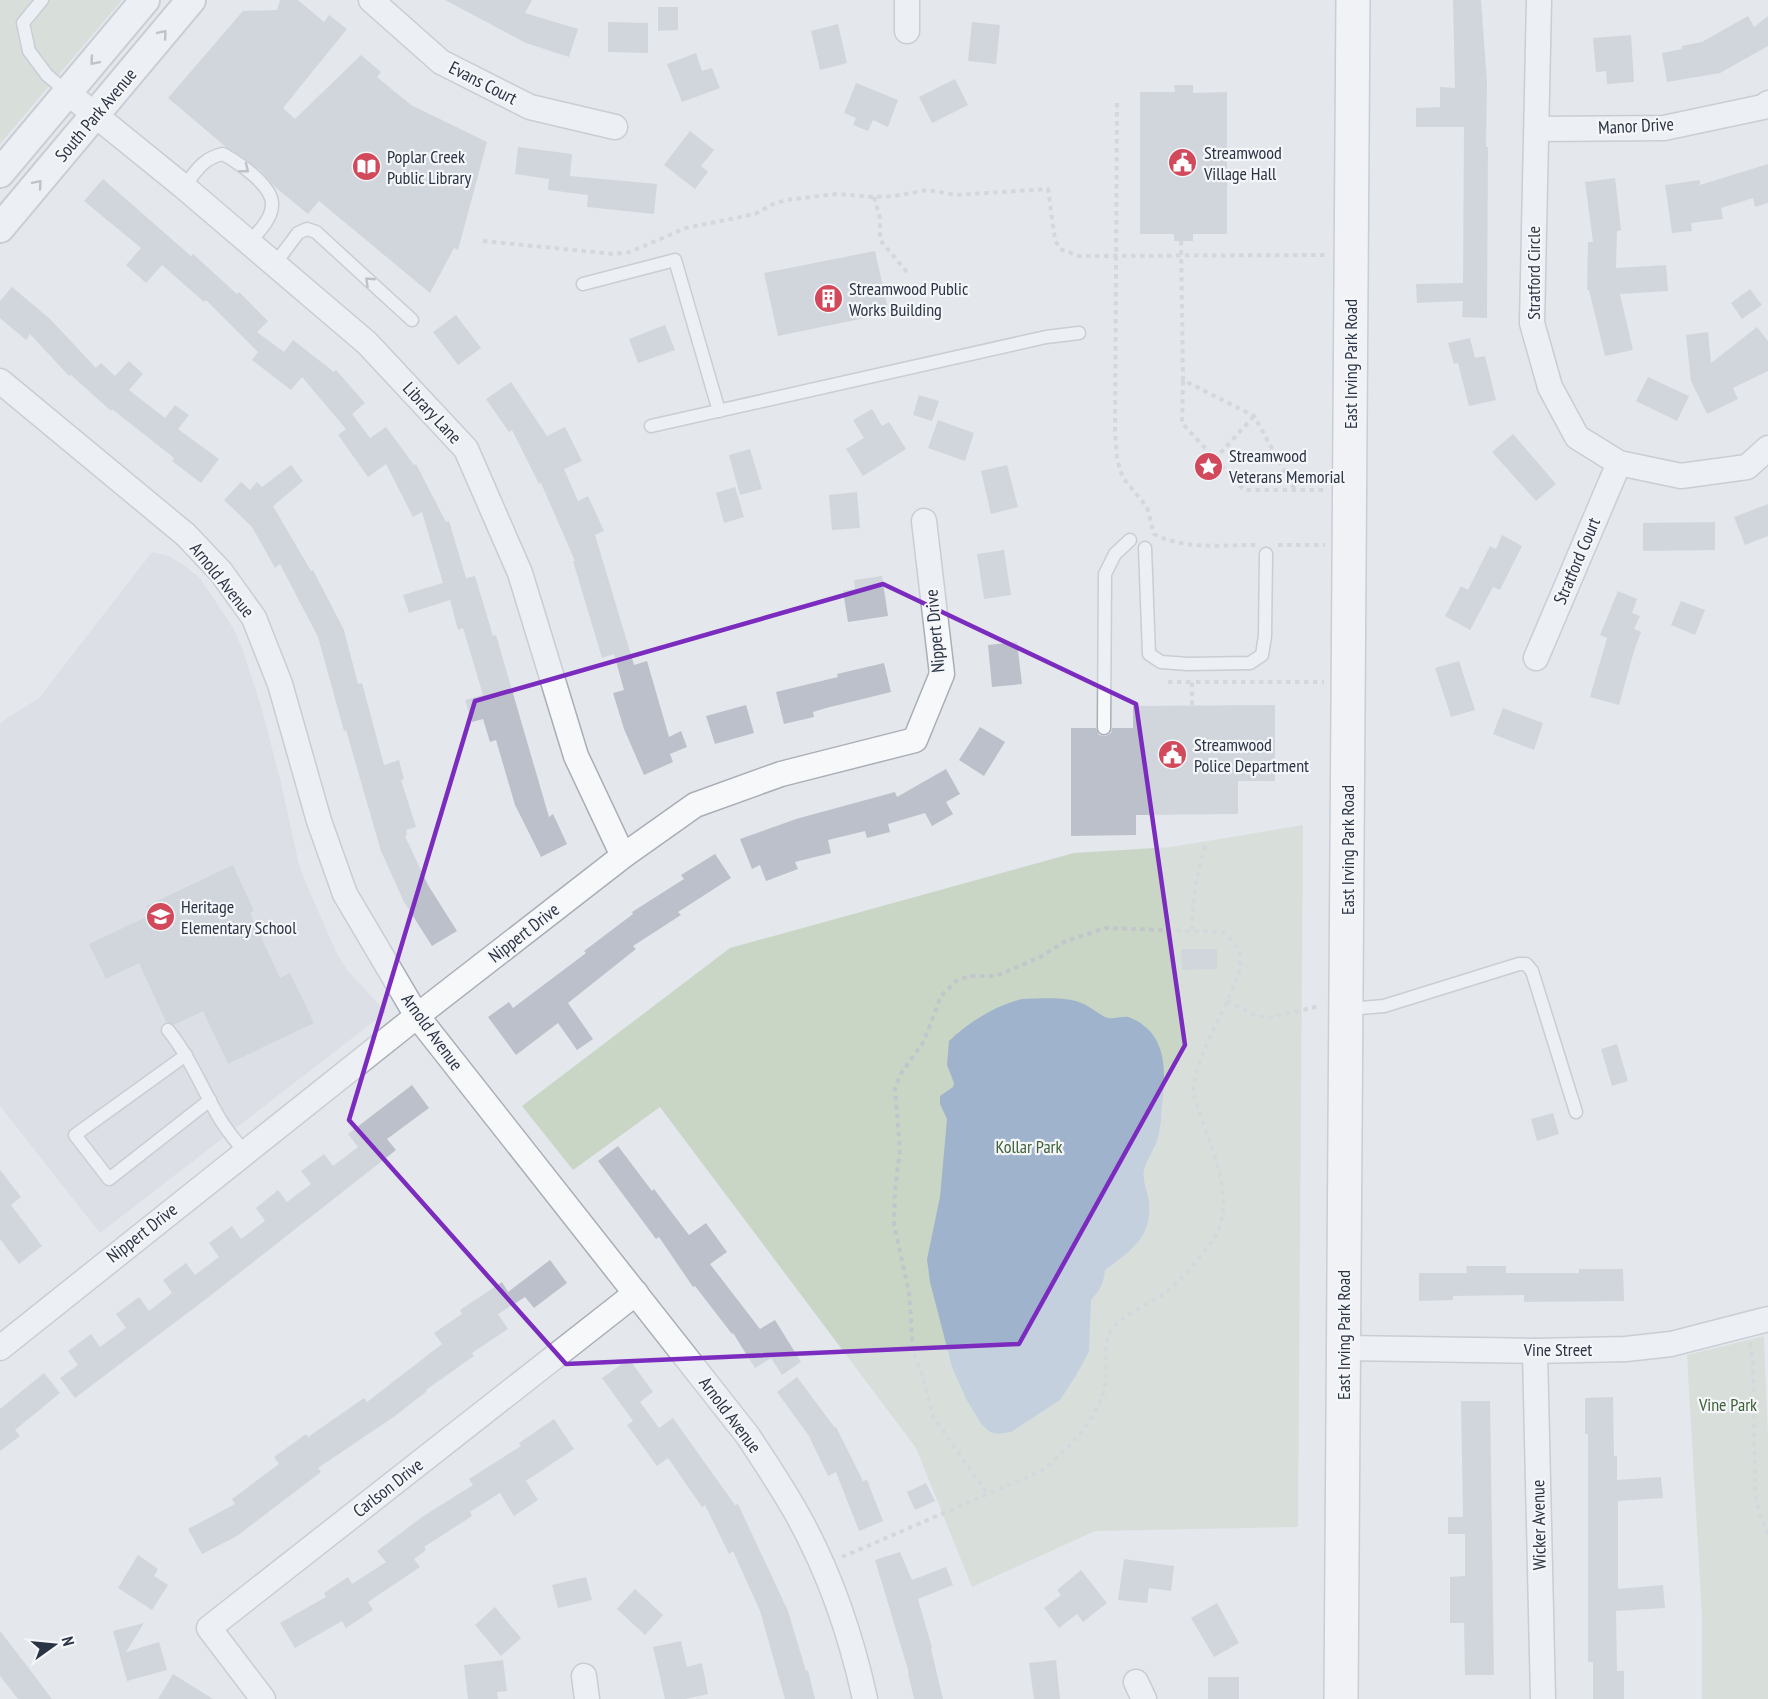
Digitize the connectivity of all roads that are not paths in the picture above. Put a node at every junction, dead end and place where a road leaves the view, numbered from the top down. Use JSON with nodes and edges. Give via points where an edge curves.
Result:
{"nodes":[{"id":1,"x":42,"y":0,"type":"edge"},
{"id":2,"x":145,"y":0,"type":"edge"},
{"id":3,"x":191,"y":0,"type":"edge"},
{"id":4,"x":371,"y":0,"type":"edge"},
{"id":5,"x":907,"y":0,"type":"edge"},
{"id":6,"x":1353,"y":0,"type":"edge"},
{"id":7,"x":1539,"y":0,"type":"edge"},
{"id":8,"x":907,"y":31,"type":"dead end"},
{"id":9,"x":68,"y":93,"type":"junction"},
{"id":10,"x":1768,"y":103,"type":"edge"},
{"id":11,"x":96,"y":115,"type":"junction"},
{"id":12,"x":615,"y":127,"type":"dead end"},
{"id":13,"x":1537,"y":129,"type":"junction"},
{"id":14,"x":0,"y":173,"type":"edge"},
{"id":15,"x":184,"y":187,"type":"junction"},
{"id":16,"x":0,"y":228,"type":"edge"},
{"id":17,"x":250,"y":242,"type":"junction"},
{"id":18,"x":274,"y":265,"type":"junction"},
{"id":19,"x":583,"y":284,"type":"dead end"},
{"id":20,"x":412,"y":320,"type":"dead end"},
{"id":21,"x":1079,"y":333,"type":"dead end"},
{"id":22,"x":0,"y":381,"type":"edge"},
{"id":23,"x":719,"y":411,"type":"junction"},
{"id":24,"x":651,"y":426,"type":"dead end"},
{"id":25,"x":1768,"y":448,"type":"edge"},
{"id":26,"x":1619,"y":463,"type":"junction"},
{"id":27,"x":924,"y":521,"type":"dead end"},
{"id":28,"x":1130,"y":540,"type":"dead end"},
{"id":29,"x":1145,"y":548,"type":"dead end"},
{"id":30,"x":1265,"y":548,"type":"road end"},
{"id":31,"x":1536,"y":658,"type":"dead end"},
{"id":32,"x":1104,"y":728,"type":"dead end"},
{"id":33,"x":623,"y":856,"type":"junction"},
{"id":34,"x":1346,"y":1005,"type":"junction"},
{"id":35,"x":417,"y":1016,"type":"junction"},
{"id":36,"x":168,"y":1030,"type":"dead end"},
{"id":37,"x":186,"y":1055,"type":"junction"},
{"id":38,"x":210,"y":1100,"type":"junction"},
{"id":39,"x":1576,"y":1112,"type":"dead end"},
{"id":40,"x":245,"y":1153,"type":"junction"},
{"id":41,"x":636,"y":1293,"type":"junction"},
{"id":42,"x":1757,"y":1322,"type":"edge"},
{"id":43,"x":3,"y":1339,"type":"edge"},
{"id":44,"x":1344,"y":1348,"type":"junction"},
{"id":45,"x":1535,"y":1351,"type":"junction"},
{"id":46,"x":263,"y":1699,"type":"edge"},
{"id":47,"x":865,"y":1699,"type":"edge"},
{"id":48,"x":1341,"y":1699,"type":"edge"},
{"id":49,"x":1543,"y":1699,"type":"edge"}],
"edges":[{"from":1,"to":9,"type":"lane","via":[[23,23],[30,51],[47,75]]},
{"from":2,"to":9,"type":"street","name":"South Park Avenue","one_way":true},
{"from":11,"to":3,"type":"street","name":"South Park Avenue","one_way":true},
{"from":4,"to":12,"type":"street","name":"Evans Court","via":[[441,62],[530,107]]},
{"from":5,"to":8,"type":"street"},
{"from":6,"to":34,"type":"main road","name":"East Irving Park Road"},
{"from":7,"to":13,"type":"street","name":"Stratford Circle"},
{"from":9,"to":11,"type":"street","name":"Library Lane"},
{"from":9,"to":14,"type":"street","name":"South Park Avenue"},
{"from":10,"to":13,"type":"street","name":"Manor Drive","via":[[1664,128]]},
{"from":11,"to":15,"type":"street","name":"Library Lane"},
{"from":16,"to":11,"type":"street","name":"South Park Avenue","one_way":true},
{"from":13,"to":26,"type":"street","name":"Stratford Circle","via":[[1532,323],[1550,387],[1577,437]]},
{"from":15,"to":17,"type":"street","name":"Library Lane"},
{"from":15,"to":17,"type":"lane","one_way":true,"via":[[202,163],[223,154],[254,176],[269,191],[273,205]]},
{"from":17,"to":18,"type":"street","name":"Library Lane"},
{"from":20,"to":18,"type":"lane","one_way":true,"via":[[316,232],[307,229],[298,233]]},
{"from":18,"to":33,"type":"street","name":"Library Lane","via":[[367,343],[466,449],[520,573],[576,756]]},
{"from":19,"to":23,"type":"lane","via":[[675,260]]},
{"from":21,"to":23,"type":"lane","via":[[1046,337]]},
{"from":22,"to":35,"type":"street","name":"Arnold Avenue","via":[[186,536],[220,572],[254,618],[280,684],[319,821],[345,894]]},
{"from":23,"to":24,"type":"lane"},
{"from":25,"to":26,"type":"street","name":"Stratford Circle","via":[[1747,467],[1681,476]]},
{"from":26,"to":31,"type":"street","name":"Stratford Court"},
{"from":27,"to":33,"type":"street","name":"Nippert Drive","via":[[942,674],[915,740],[781,774],[694,805]]},
{"from":28,"to":32,"type":"lane","via":[[1115,555],[1105,574]]},
{"from":29,"to":30,"type":"lane","via":[[1149,654],[1161,662],[1188,664],[1250,663],[1262,655]]},
{"from":33,"to":35,"type":"street","name":"Nippert Drive"},
{"from":34,"to":39,"type":"lane","via":[[1384,1006],[1526,964],[1532,971]]},
{"from":34,"to":44,"type":"main road","name":"East Irving Park Road"},
{"from":35,"to":40,"type":"street","name":"Nippert Drive"},
{"from":35,"to":41,"type":"street","name":"Arnold Avenue"},
{"from":36,"to":37,"type":"lane"},
{"from":37,"to":38,"type":"lane"},
{"from":37,"to":38,"type":"lane","via":[[75,1135],[109,1179]]},
{"from":38,"to":40,"type":"lane"},
{"from":40,"to":43,"type":"street","name":"Nippert Drive"},
{"from":41,"to":46,"type":"street","name":"Carlson Drive","via":[[209,1628]]},
{"from":41,"to":47,"type":"street","name":"Arnold Avenue","via":[[748,1436],[797,1514],[846,1627]]},
{"from":42,"to":45,"type":"street","name":"Vine Street","via":[[1653,1347]]},
{"from":44,"to":45,"type":"street","name":"Vine Street"},
{"from":44,"to":48,"type":"main road","name":"East Irving Park Road"},
{"from":45,"to":49,"type":"street","name":"Wicker Avenue"}]}
